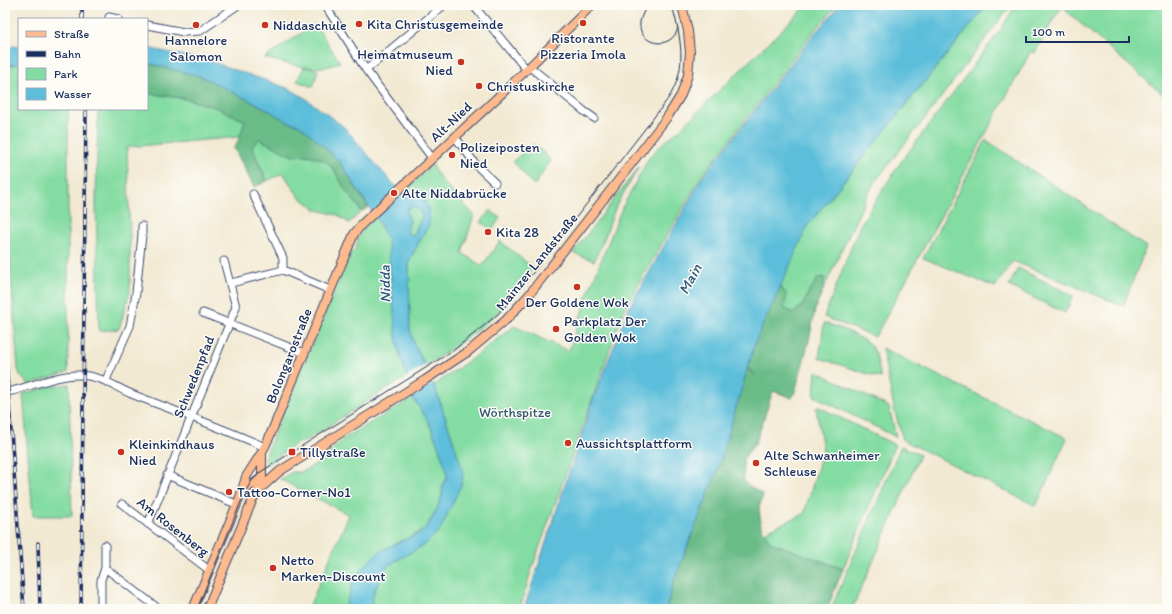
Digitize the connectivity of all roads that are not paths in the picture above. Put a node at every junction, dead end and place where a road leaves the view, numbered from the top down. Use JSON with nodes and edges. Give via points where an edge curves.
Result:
{"nodes":[{"id":1,"x":238,"y":5,"type":"edge"},
{"id":2,"x":325,"y":5,"type":"edge"},
{"id":3,"x":444,"y":5,"type":"edge"},
{"id":4,"x":473,"y":5,"type":"edge"},
{"id":5,"x":592,"y":5,"type":"edge"},
{"id":6,"x":682,"y":5,"type":"edge"},
{"id":7,"x":109,"y":17,"type":"dead end"},
{"id":8,"x":114,"y":18,"type":"edge"},
{"id":9,"x":148,"y":25,"type":"edge"},
{"id":10,"x":528,"y":68,"type":"junction"},
{"id":11,"x":366,"y":70,"type":"junction"},
{"id":12,"x":594,"y":118,"type":"dead end"},
{"id":13,"x":454,"y":137,"type":"junction"},
{"id":14,"x":430,"y":161,"type":"junction"},
{"id":15,"x":496,"y":183,"type":"dead end"},
{"id":16,"x":253,"y":194,"type":"dead end"},
{"id":17,"x":142,"y":226,"type":"dead end"},
{"id":18,"x":224,"y":261,"type":"dead end"},
{"id":19,"x":283,"y":270,"type":"junction"},
{"id":20,"x":231,"y":284,"type":"junction"},
{"id":21,"x":330,"y":290,"type":"junction"},
{"id":22,"x":202,"y":313,"type":"dead end"},
{"id":23,"x":230,"y":323,"type":"junction"},
{"id":24,"x":304,"y":353,"type":"junction"},
{"id":25,"x":106,"y":380,"type":"junction"},
{"id":26,"x":5,"y":392,"type":"edge"},
{"id":27,"x":192,"y":418,"type":"junction"},
{"id":28,"x":264,"y":450,"type":"junction"},
{"id":29,"x":254,"y":465,"type":"junction"},
{"id":30,"x":262,"y":469,"type":"junction"},
{"id":31,"x":280,"y":471,"type":"junction"},
{"id":32,"x":167,"y":475,"type":"junction"},
{"id":33,"x":262,"y":478,"type":"junction"},
{"id":34,"x":252,"y":499,"type":"junction"},
{"id":35,"x":238,"y":500,"type":"junction"},
{"id":36,"x":122,"y":504,"type":"dead end"},
{"id":37,"x":148,"y":524,"type":"junction"},
{"id":38,"x":105,"y":545,"type":"dead end"},
{"id":39,"x":105,"y":568,"type":"junction"},
{"id":40,"x":209,"y":570,"type":"junction"},
{"id":41,"x":101,"y":609,"type":"edge"},
{"id":42,"x":159,"y":609,"type":"edge"},
{"id":43,"x":193,"y":609,"type":"edge"},
{"id":44,"x":207,"y":609,"type":"edge"}],
"edges":[{"from":1,"to":9,"type":"street","via":[[200,31],[184,32]]},
{"from":2,"to":11,"type":"street"},
{"from":3,"to":11,"type":"street"},
{"from":4,"to":10,"type":"street"},
{"from":5,"to":10,"type":"main road","name":"Alt-Nied"},
{"from":6,"to":31,"type":"main road","name":"Mainzer Landstraße","via":[[690,40],[690,64],[686,85],[676,104],[519,306],[484,340],[443,369]]},
{"from":7,"to":8,"type":"street"},
{"from":10,"to":12,"type":"street"},
{"from":10,"to":13,"type":"main road","name":"Alt-Nied"},
{"from":11,"to":14,"type":"street"},
{"from":13,"to":14,"type":"main road","name":"Alt-Nied"},
{"from":13,"to":15,"type":"street","via":[[477,166]]},
{"from":14,"to":21,"type":"main road","name":"Bolongarostraße","via":[[362,224],[352,238]]},
{"from":16,"to":19,"type":"street","via":[[283,258]]},
{"from":17,"to":25,"type":"street","via":[[136,293],[130,326]]},
{"from":18,"to":20,"type":"street","name":"Schwedenpfad"},
{"from":19,"to":20,"type":"street"},
{"from":19,"to":21,"type":"street"},
{"from":20,"to":23,"type":"street","name":"Schwedenpfad","via":[[236,307]]},
{"from":21,"to":24,"type":"main road","name":"Bolongarostraße"},
{"from":22,"to":23,"type":"street"},
{"from":23,"to":24,"type":"street"},
{"from":23,"to":27,"type":"street","name":"Schwedenpfad"},
{"from":24,"to":28,"type":"main road","name":"Bolongarostraße"},
{"from":25,"to":26,"type":"street","via":[[75,375]]},
{"from":25,"to":27,"type":"street","via":[[130,393]]},
{"from":27,"to":28,"type":"street"},
{"from":27,"to":32,"type":"street","name":"Schwedenpfad"},
{"from":28,"to":29,"type":"main road","name":"Bolongarostraße"},
{"from":28,"to":30,"type":"main road"},
{"from":29,"to":30,"type":"main road"},
{"from":29,"to":35,"type":"main road","name":"Bolongarostraße","via":[[246,477]]},
{"from":30,"to":33,"type":"main road"},
{"from":31,"to":33,"type":"main road","name":"Bolongarostraße"},
{"from":31,"to":34,"type":"main road"},
{"from":32,"to":35,"type":"street"},
{"from":32,"to":37,"type":"street","name":"Schwedenpfad"},
{"from":33,"to":34,"type":"main road"},
{"from":33,"to":35,"type":"main road","name":"Bolongarostraße","via":[[251,485]]},
{"from":34,"to":44,"type":"main road"},
{"from":35,"to":40,"type":"main road","name":"Bolongarostraße"},
{"from":36,"to":37,"type":"street","name":"Am Rosenberg"},
{"from":37,"to":40,"type":"street","name":"Am Rosenberg"},
{"from":38,"to":39,"type":"street"},
{"from":39,"to":41,"type":"street","via":[[101,580]]},
{"from":39,"to":42,"type":"street"},
{"from":40,"to":43,"type":"main road","name":"Bolongarostraße"}]}
